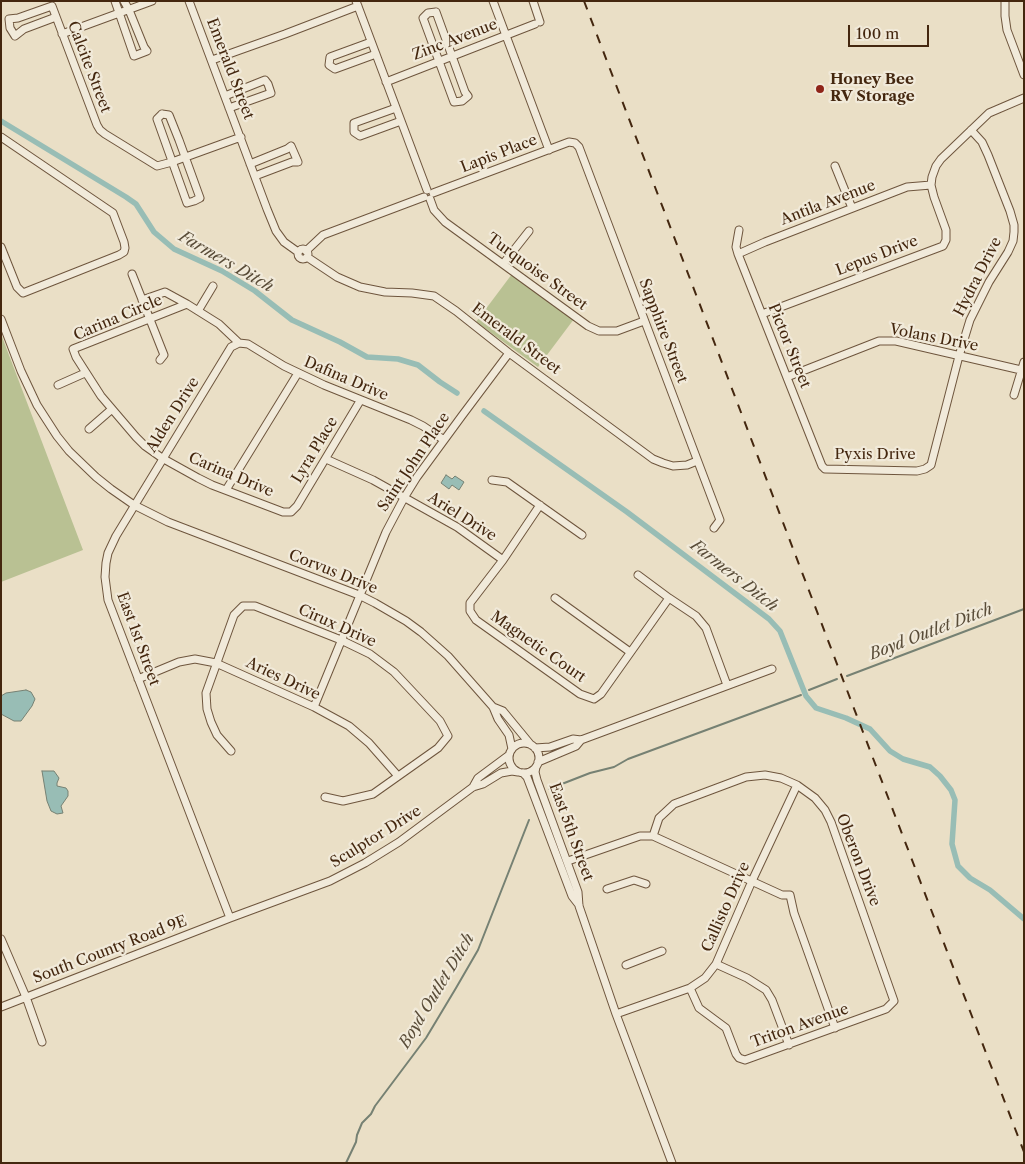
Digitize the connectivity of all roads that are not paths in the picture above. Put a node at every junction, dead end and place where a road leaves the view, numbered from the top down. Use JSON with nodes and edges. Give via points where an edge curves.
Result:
{"nodes":[{"id":1,"x":115,"y":1,"type":"edge"},
{"id":2,"x":124,"y":1,"type":"edge"},
{"id":3,"x":152,"y":1,"type":"edge"},
{"id":4,"x":189,"y":1,"type":"edge"},
{"id":5,"x":493,"y":1,"type":"edge"},
{"id":6,"x":533,"y":1,"type":"edge"},
{"id":7,"x":1005,"y":1,"type":"edge"},
{"id":8,"x":357,"y":3,"type":"edge"},
{"id":9,"x":129,"y":10,"type":"junction"},
{"id":10,"x":119,"y":14,"type":"junction"},
{"id":11,"x":56,"y":17,"type":"junction"},
{"id":12,"x":62,"y":34,"type":"junction"},
{"id":13,"x":506,"y":35,"type":"junction"},
{"id":14,"x":371,"y":42,"type":"junction"},
{"id":15,"x":376,"y":54,"type":"junction"},
{"id":16,"x":452,"y":56,"type":"junction"},
{"id":17,"x":212,"y":60,"type":"junction"},
{"id":18,"x":439,"y":61,"type":"junction"},
{"id":19,"x":1024,"y":75,"type":"edge"},
{"id":20,"x":386,"y":82,"type":"junction"},
{"id":21,"x":225,"y":96,"type":"junction"},
{"id":22,"x":1024,"y":98,"type":"edge"},
{"id":23,"x":230,"y":108,"type":"junction"},
{"id":24,"x":396,"y":108,"type":"junction"},
{"id":25,"x":400,"y":121,"type":"junction"},
{"id":26,"x":971,"y":130,"type":"junction"},
{"id":27,"x":1,"y":137,"type":"edge"},
{"id":28,"x":241,"y":137,"type":"junction"},
{"id":29,"x":574,"y":143,"type":"joint"},
{"id":30,"x":549,"y":150,"type":"junction"},
{"id":31,"x":184,"y":157,"type":"junction"},
{"id":32,"x":172,"y":162,"type":"junction"},
{"id":33,"x":250,"y":164,"type":"junction"},
{"id":34,"x":835,"y":166,"type":"dead end"},
{"id":35,"x":255,"y":176,"type":"junction"},
{"id":36,"x":931,"y":185,"type":"junction"},
{"id":37,"x":428,"y":195,"type":"junction"},
{"id":38,"x":852,"y":208,"type":"junction"},
{"id":39,"x":739,"y":230,"type":"dead end"},
{"id":40,"x":530,"y":231,"type":"dead end"},
{"id":41,"x":1,"y":247,"type":"edge"},
{"id":42,"x":304,"y":253,"type":"junction"},
{"id":43,"x":738,"y":254,"type":"junction"},
{"id":44,"x":503,"y":264,"type":"junction"},
{"id":45,"x":132,"y":274,"type":"dead end"},
{"id":46,"x":213,"y":286,"type":"dead end"},
{"id":47,"x":142,"y":300,"type":"junction"},
{"id":48,"x":187,"y":304,"type":"junction"},
{"id":49,"x":198,"y":310,"type":"junction"},
{"id":50,"x":762,"y":314,"type":"junction"},
{"id":51,"x":1,"y":319,"type":"edge"},
{"id":52,"x":150,"y":319,"type":"junction"},
{"id":53,"x":644,"y":321,"type":"junction"},
{"id":54,"x":238,"y":343,"type":"junction"},
{"id":55,"x":509,"y":353,"type":"junction"},
{"id":56,"x":959,"y":356,"type":"junction"},
{"id":57,"x":160,"y":360,"type":"dead end"},
{"id":58,"x":1024,"y":362,"type":"edge"},
{"id":59,"x":1021,"y":370,"type":"junction"},
{"id":60,"x":85,"y":372,"type":"junction"},
{"id":61,"x":298,"y":373,"type":"junction"},
{"id":62,"x":787,"y":378,"type":"junction"},
{"id":63,"x":58,"y":385,"type":"dead end"},
{"id":64,"x":1014,"y":395,"type":"dead end"},
{"id":65,"x":360,"y":401,"type":"junction"},
{"id":66,"x":112,"y":409,"type":"junction"},
{"id":67,"x":89,"y":430,"type":"dead end"},
{"id":68,"x":444,"y":440,"type":"junction"},
{"id":69,"x":162,"y":458,"type":"junction"},
{"id":70,"x":326,"y":459,"type":"junction"},
{"id":71,"x":697,"y":462,"type":"junction"},
{"id":72,"x":825,"y":469,"type":"joint"},
{"id":73,"x":925,"y":469,"type":"joint"},
{"id":74,"x":492,"y":480,"type":"dead end"},
{"id":75,"x":226,"y":490,"type":"junction"},
{"id":76,"x":404,"y":498,"type":"junction"},
{"id":77,"x":134,"y":505,"type":"junction"},
{"id":78,"x":540,"y":505,"type":"junction"},
{"id":79,"x":291,"y":512,"type":"joint"},
{"id":80,"x":714,"y":528,"type":"dead end"},
{"id":81,"x":582,"y":535,"type":"dead end"},
{"id":82,"x":503,"y":560,"type":"junction"},
{"id":83,"x":638,"y":575,"type":"dead end"},
{"id":84,"x":359,"y":595,"type":"junction"},
{"id":85,"x":555,"y":598,"type":"dead end"},
{"id":86,"x":669,"y":598,"type":"junction"},
{"id":87,"x":341,"y":640,"type":"junction"},
{"id":88,"x":630,"y":652,"type":"junction"},
{"id":89,"x":216,"y":663,"type":"junction"},
{"id":90,"x":772,"y":669,"type":"dead end"},
{"id":91,"x":138,"y":679,"type":"junction"},
{"id":92,"x":728,"y":685,"type":"junction"},
{"id":93,"x":314,"y":707,"type":"junction"},
{"id":94,"x":493,"y":708,"type":"junction"},
{"id":95,"x":581,"y":740,"type":"junction"},
{"id":96,"x":533,"y":747,"type":"junction"},
{"id":97,"x":231,"y":751,"type":"dead end"},
{"id":98,"x":510,"y":752,"type":"junction"},
{"id":99,"x":537,"y":764,"type":"junction"},
{"id":100,"x":520,"y":772,"type":"junction"},
{"id":101,"x":398,"y":776,"type":"junction"},
{"id":102,"x":797,"y":785,"type":"junction"},
{"id":103,"x":473,"y":787,"type":"junction"},
{"id":104,"x":325,"y":797,"type":"dead end"},
{"id":105,"x":653,"y":836,"type":"junction"},
{"id":106,"x":568,"y":861,"type":"junction"},
{"id":107,"x":752,"y":881,"type":"junction"},
{"id":108,"x":646,"y":884,"type":"dead end"},
{"id":109,"x":607,"y":889,"type":"dead end"},
{"id":110,"x":579,"y":906,"type":"junction"},
{"id":111,"x":230,"y":918,"type":"junction"},
{"id":112,"x":1,"y":939,"type":"edge"},
{"id":113,"x":662,"y":951,"type":"dead end"},
{"id":114,"x":716,"y":964,"type":"junction"},
{"id":115,"x":626,"y":965,"type":"dead end"},
{"id":116,"x":690,"y":988,"type":"junction"},
{"id":117,"x":26,"y":997,"type":"junction"},
{"id":118,"x":894,"y":1001,"type":"joint"},
{"id":119,"x":1,"y":1007,"type":"edge"},
{"id":120,"x":616,"y":1014,"type":"junction"},
{"id":121,"x":835,"y":1028,"type":"junction"},
{"id":122,"x":42,"y":1042,"type":"dead end"},
{"id":123,"x":789,"y":1045,"type":"junction"},
{"id":124,"x":672,"y":1163,"type":"edge"}],
"edges":[{"from":1,"to":10,"type":"street"},
{"from":2,"to":9,"type":"street"},
{"from":3,"to":9,"type":"street"},
{"from":4,"to":17,"type":"street","name":"Emerald Street"},
{"from":5,"to":13,"type":"street"},
{"from":6,"to":13,"type":"street","name":"Zinc Avenue","via":[[538,23]]},
{"from":7,"to":19,"type":"street","via":[[1007,30]]},
{"from":8,"to":14,"type":"street","name":"Turquoise Street"},
{"from":8,"to":17,"type":"street","via":[[285,34]]},
{"from":9,"to":10,"type":"street"},
{"from":9,"to":10,"type":"street","via":[[147,51],[134,56]]},
{"from":10,"to":12,"type":"street"},
{"from":11,"to":11,"type":"street","name":"Calcite Street","via":[[15,36],[8,19],[52,6]]},
{"from":11,"to":12,"type":"street","name":"Calcite Street"},
{"from":12,"to":32,"type":"street","name":"Calcite Street","via":[[100,130],[157,166]]},
{"from":13,"to":16,"type":"street","name":"Zinc Avenue"},
{"from":13,"to":30,"type":"street"},
{"from":14,"to":15,"type":"street","name":"Turquoise Street"},
{"from":14,"to":15,"type":"street","via":[[330,57],[329,65],[335,69]]},
{"from":15,"to":20,"type":"street","name":"Turquoise Street"},
{"from":16,"to":18,"type":"street","name":"Zinc Avenue"},
{"from":16,"to":18,"type":"street","via":[[468,96],[462,101],[454,102]]},
{"from":16,"to":18,"type":"street","via":[[436,12],[428,14],[423,18]]},
{"from":17,"to":21,"type":"street","name":"Emerald Street"},
{"from":18,"to":20,"type":"street","name":"Zinc Avenue"},
{"from":20,"to":24,"type":"street","name":"Turquoise Street"},
{"from":21,"to":23,"type":"street","name":"Emerald Street"},
{"from":21,"to":23,"type":"street","via":[[265,80],[268,84],[271,93]]},
{"from":22,"to":26,"type":"street","via":[[989,113]]},
{"from":23,"to":28,"type":"street","name":"Emerald Street"},
{"from":24,"to":25,"type":"street","name":"Turquoise Street"},
{"from":24,"to":25,"type":"street","via":[[354,123],[354,132],[360,136]]},
{"from":25,"to":37,"type":"street","name":"Turquoise Street"},
{"from":26,"to":36,"type":"street","via":[[941,159]]},
{"from":26,"to":56,"type":"street","name":"Hydra Drive","via":[[988,155],[1010,211],[1014,232],[1008,252],[970,320]]},
{"from":27,"to":41,"type":"street","via":[[114,213],[125,248],[119,255],[23,293],[17,287]]},
{"from":28,"to":31,"type":"street","name":"Calcite Street"},
{"from":28,"to":33,"type":"street","name":"Emerald Street"},
{"from":29,"to":30,"type":"street","name":"Lapis Place"},
{"from":29,"to":53,"type":"street","name":"Sapphire Street","via":[[579,147]]},
{"from":30,"to":37,"type":"street","name":"Lapis Place"},
{"from":31,"to":32,"type":"street","name":"Calcite Street"},
{"from":31,"to":32,"type":"street","via":[[200,198],[194,201],[187,203]]},
{"from":31,"to":32,"type":"street","via":[[169,115],[162,114],[157,119]]},
{"from":33,"to":35,"type":"street","name":"Emerald Street"},
{"from":33,"to":35,"type":"street","via":[[291,146],[298,162]]},
{"from":34,"to":38,"type":"street"},
{"from":35,"to":42,"type":"street","name":"Emerald Street","via":[[276,231],[284,242]]},
{"from":36,"to":38,"type":"street","name":"Antila Avenue","via":[[907,187]]},
{"from":36,"to":50,"type":"street","name":"Lepus Drive","via":[[946,230],[942,246]]},
{"from":37,"to":42,"type":"street","name":"Lapis Place","via":[[323,235]]},
{"from":37,"to":44,"type":"street","name":"Turquoise Street","via":[[444,222]]},
{"from":38,"to":43,"type":"street","name":"Antila Avenue"},
{"from":39,"to":43,"type":"street","name":"Pictor Street"},
{"from":40,"to":44,"type":"street"},
{"from":42,"to":55,"type":"street","name":"Emerald Street","via":[[337,277],[360,287],[434,296]]},
{"from":43,"to":50,"type":"street","name":"Pictor Street"},
{"from":44,"to":53,"type":"street","name":"Turquoise Street","via":[[599,331],[617,331]]},
{"from":45,"to":47,"type":"street"},
{"from":46,"to":49,"type":"street"},
{"from":47,"to":48,"type":"street","via":[[165,292]]},
{"from":47,"to":52,"type":"street"},
{"from":48,"to":49,"type":"street"},
{"from":48,"to":52,"type":"street","name":"Carina Circle"},
{"from":49,"to":54,"type":"street","via":[[219,324]]},
{"from":50,"to":62,"type":"street","name":"Pictor Street"},
{"from":51,"to":77,"type":"street","via":[[28,388],[52,428],[82,464]]},
{"from":52,"to":57,"type":"street","via":[[164,354]]},
{"from":52,"to":60,"type":"street","name":"Carina Circle","via":[[73,349]]},
{"from":53,"to":71,"type":"street","name":"Sapphire Street"},
{"from":54,"to":61,"type":"street","name":"Dafina Drive","via":[[248,344]]},
{"from":54,"to":69,"type":"street","name":"Alden Drive","via":[[231,348]]},
{"from":55,"to":68,"type":"street","name":"Saint John Place"},
{"from":55,"to":71,"type":"street","name":"Emerald Street","via":[[653,459],[673,466]]},
{"from":56,"to":59,"type":"street","name":"Volans Drive"},
{"from":56,"to":62,"type":"street","name":"Volans Drive","via":[[896,341],[879,341]]},
{"from":56,"to":73,"type":"street","name":"Hydra Drive","via":[[932,461]]},
{"from":58,"to":59,"type":"street"},
{"from":59,"to":64,"type":"street"},
{"from":60,"to":63,"type":"street"},
{"from":60,"to":66,"type":"street","name":"Carina Circle"},
{"from":61,"to":65,"type":"street","name":"Dafina Drive"},
{"from":61,"to":75,"type":"street"},
{"from":62,"to":72,"type":"street","name":"Pictor Street"},
{"from":65,"to":68,"type":"street","name":"Dafina Drive","via":[[411,420]]},
{"from":65,"to":70,"type":"street","name":"Lyra Place"},
{"from":66,"to":67,"type":"street"},
{"from":66,"to":69,"type":"street","name":"Carina Circle","via":[[136,437]]},
{"from":68,"to":76,"type":"street","name":"Saint John Place"},
{"from":69,"to":75,"type":"street","name":"Carina Drive"},
{"from":69,"to":77,"type":"street","name":"Alden Drive"},
{"from":70,"to":76,"type":"street","name":"Ariel Drive","via":[[368,477]]},
{"from":70,"to":79,"type":"street","name":"Lyra Place"},
{"from":71,"to":80,"type":"street","name":"Sapphire Street","via":[[720,520]]},
{"from":72,"to":73,"type":"street","name":"Pyxis Drive"},
{"from":74,"to":78,"type":"street","via":[[507,482]]},
{"from":75,"to":79,"type":"street","name":"Carina Drive","via":[[283,512]]},
{"from":76,"to":82,"type":"street","name":"Ariel Drive","via":[[457,527]]},
{"from":76,"to":84,"type":"street","name":"Saint John Place"},
{"from":77,"to":84,"type":"street","name":"Corvus Drive","via":[[168,522]]},
{"from":77,"to":91,"type":"street","name":"East 1st Street","via":[[109,549],[105,577],[108,600]]},
{"from":78,"to":81,"type":"street"},
{"from":78,"to":82,"type":"street"},
{"from":82,"to":88,"type":"street","name":"Magnetic Court","via":[[470,603],[470,611],[476,620],[580,694],[594,698],[601,694]]},
{"from":83,"to":86,"type":"street"},
{"from":84,"to":87,"type":"street","name":"Saint John Place"},
{"from":84,"to":94,"type":"street","name":"Corvus Drive","via":[[421,632],[448,656]]},
{"from":85,"to":88,"type":"street"},
{"from":86,"to":88,"type":"street"},
{"from":86,"to":92,"type":"street","via":[[696,616],[706,628]]},
{"from":87,"to":89,"type":"street","name":"Cirux Drive","via":[[255,606],[243,606],[234,615]]},
{"from":87,"to":93,"type":"street","name":"Saint John Place"},
{"from":87,"to":101,"type":"street","name":"Cirux Drive","via":[[370,654],[394,672],[440,721],[448,736],[438,748]]},
{"from":89,"to":91,"type":"street","name":"Aries Drive","via":[[196,659],[179,662]]},
{"from":89,"to":93,"type":"street","name":"Aries Drive"},
{"from":89,"to":97,"type":"street","via":[[206,693],[207,708],[217,735]]},
{"from":90,"to":92,"type":"street"},
{"from":91,"to":111,"type":"street","name":"East 1st Street"},
{"from":92,"to":95,"type":"street"},
{"from":93,"to":101,"type":"street","name":"Aries Drive","via":[[349,726]]},
{"from":94,"to":96,"type":"street","name":"Corvus Drive","via":[[503,711]]},
{"from":94,"to":98,"type":"street","name":"Corvus Drive","via":[[510,735]]},
{"from":95,"to":96,"type":"street"},
{"from":95,"to":99,"type":"street","via":[[576,746]]},
{"from":96,"to":98,"type":"street","via":[[519,744]]},
{"from":96,"to":99,"type":"street","via":[[538,757]]},
{"from":98,"to":100,"type":"street","via":[[511,765]]},
{"from":98,"to":103,"type":"street","name":"Sculptor Drive","via":[[478,778]]},
{"from":99,"to":100,"type":"street","via":[[528,772]]},
{"from":99,"to":106,"type":"street","name":"East 5th Street","via":[[538,780]]},
{"from":100,"to":103,"type":"street","name":"Sculptor Drive","via":[[501,773]]},
{"from":100,"to":110,"type":"street","name":"East 5th Street","via":[[527,777],[572,896]]},
{"from":101,"to":104,"type":"street","via":[[373,794],[343,800]]},
{"from":102,"to":105,"type":"street","name":"Oberon Drive","via":[[765,775],[746,777],[674,804],[659,818]]},
{"from":102,"to":107,"type":"street","name":"Callisto Drive"},
{"from":102,"to":118,"type":"street","name":"Oberon Drive","via":[[815,798],[831,822]]},
{"from":103,"to":111,"type":"street","name":"Sculptor Drive","via":[[399,842],[330,882]]},
{"from":105,"to":106,"type":"street","via":[[640,836]]},
{"from":105,"to":107,"type":"street"},
{"from":106,"to":110,"type":"street","name":"East 5th Street"},
{"from":107,"to":114,"type":"street","name":"Callisto Drive"},
{"from":107,"to":121,"type":"street","via":[[782,895],[790,895]]},
{"from":108,"to":109,"type":"street","via":[[634,880]]},
{"from":110,"to":120,"type":"street","name":"East 5th Street"},
{"from":111,"to":117,"type":"street","name":"South County Road 9E"},
{"from":112,"to":117,"type":"street"},
{"from":113,"to":115,"type":"street"},
{"from":114,"to":116,"type":"street","name":"Callisto Drive","via":[[705,978]]},
{"from":114,"to":123,"type":"street","via":[[766,990]]},
{"from":116,"to":120,"type":"street","name":"Callisto Drive"},
{"from":116,"to":123,"type":"street","name":"Triton Avenue","via":[[701,1010],[726,1028],[739,1058],[749,1060]]},
{"from":117,"to":119,"type":"street","name":"South County Road 9E"},
{"from":117,"to":122,"type":"street"},
{"from":118,"to":121,"type":"street","name":"Triton Avenue","via":[[886,1009]]},
{"from":120,"to":124,"type":"street","name":"East 5th Street"},
{"from":121,"to":123,"type":"street","name":"Triton Avenue"}]}
